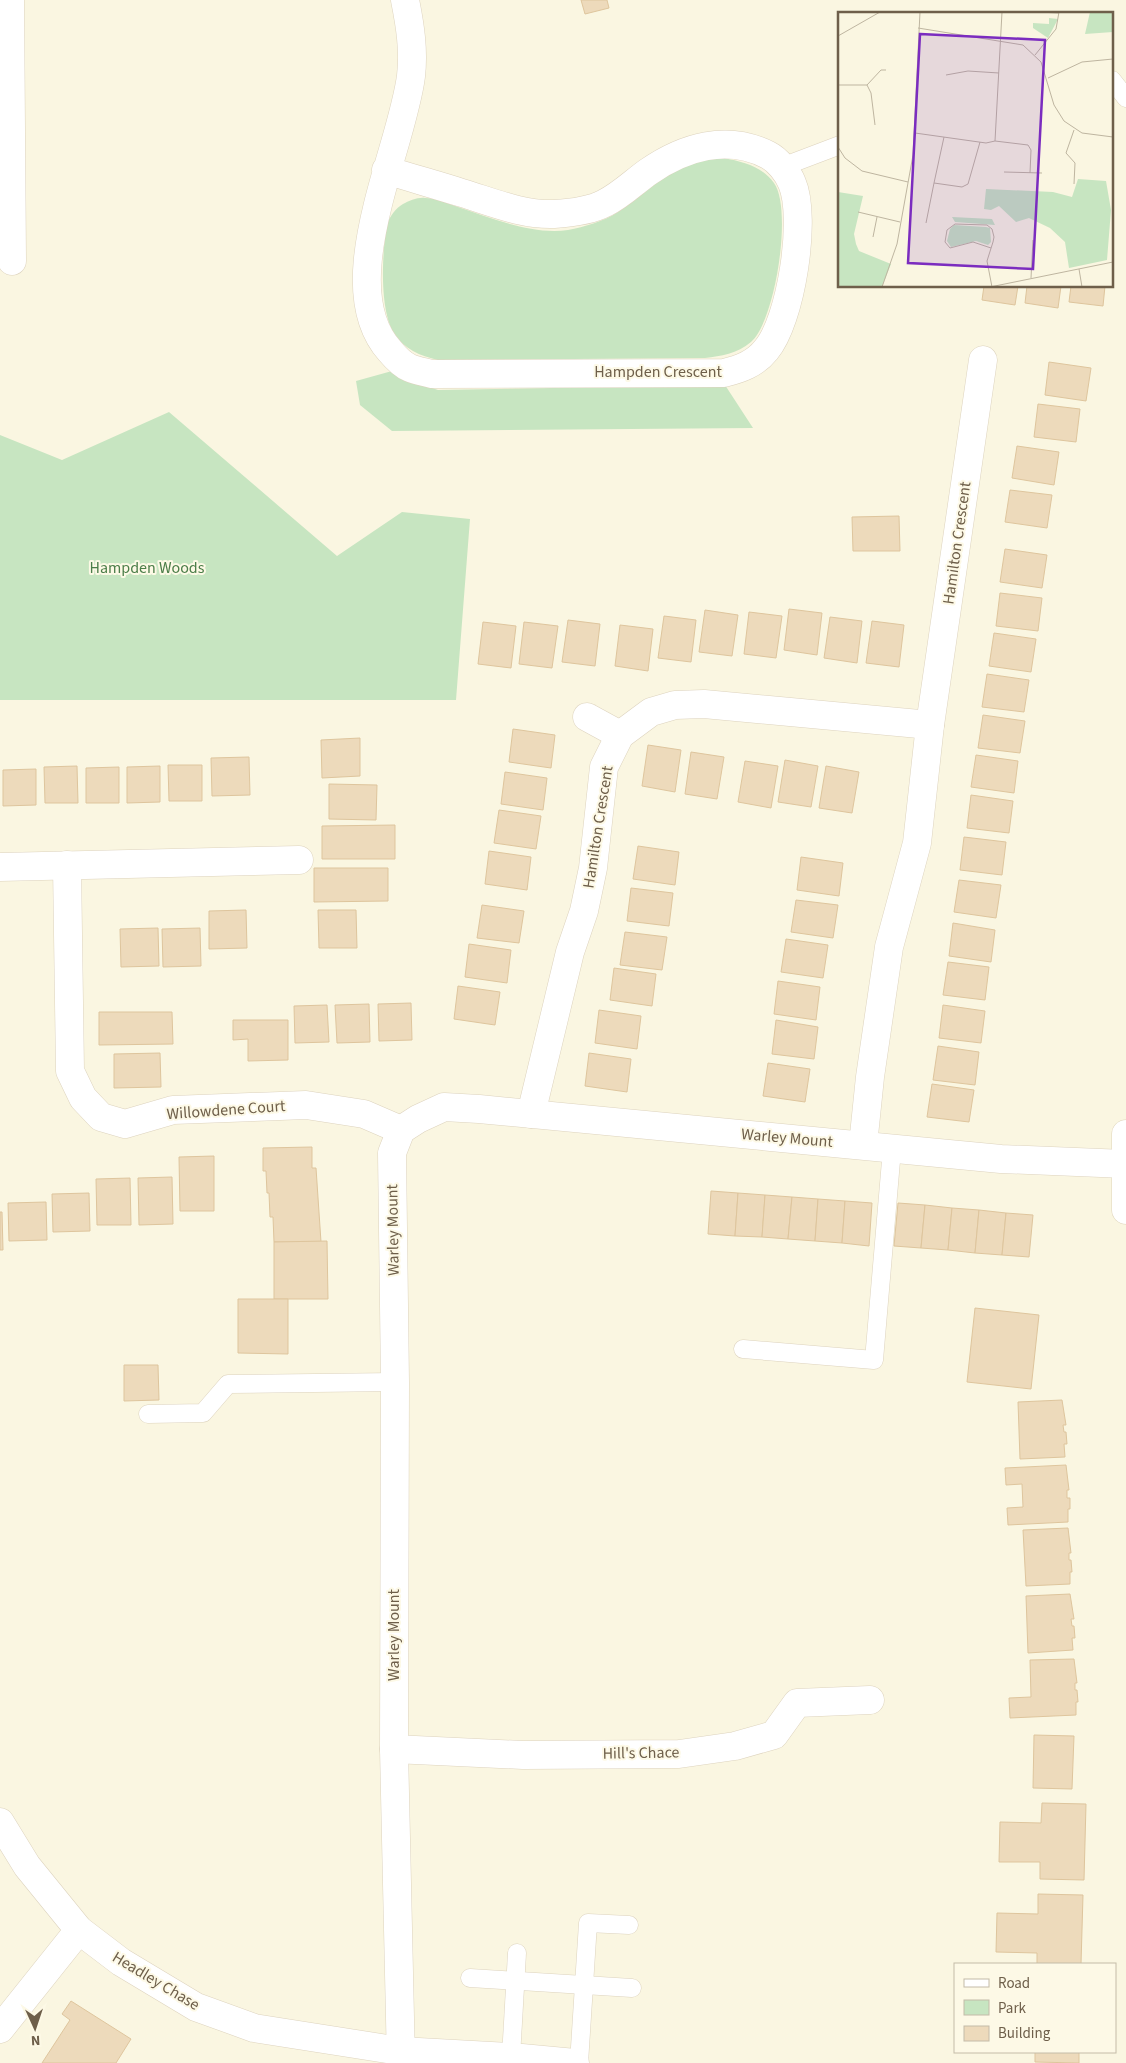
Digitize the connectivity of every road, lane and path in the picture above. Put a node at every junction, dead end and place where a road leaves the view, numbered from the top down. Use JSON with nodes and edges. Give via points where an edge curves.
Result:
{"nodes":[{"id":1,"x":10,"y":0,"type":"edge"},
{"id":2,"x":405,"y":0,"type":"edge"},
{"id":3,"x":1114,"y":83,"type":"edge"},
{"id":4,"x":1126,"y":98,"type":"edge"},
{"id":5,"x":838,"y":146,"type":"edge"},
{"id":6,"x":782,"y":167,"type":"junction"},
{"id":7,"x":386,"y":170,"type":"junction"},
{"id":8,"x":6,"y":191,"type":"edge"},
{"id":9,"x":12,"y":261,"type":"dead end"},
{"id":10,"x":983,"y":360,"type":"dead end"},
{"id":11,"x":587,"y":717,"type":"dead end"},
{"id":12,"x":930,"y":725,"type":"junction"},
{"id":13,"x":620,"y":735,"type":"junction"},
{"id":14,"x":299,"y":860,"type":"dead end"},
{"id":15,"x":67,"y":865,"type":"junction"},
{"id":16,"x":0,"y":867,"type":"edge"},
{"id":17,"x":531,"y":1114,"type":"junction"},
{"id":18,"x":401,"y":1130,"type":"junction"},
{"id":19,"x":1126,"y":1134,"type":"edge"},
{"id":20,"x":863,"y":1145,"type":"junction"},
{"id":21,"x":892,"y":1149,"type":"junction"},
{"id":22,"x":1125,"y":1164,"type":"junction"},
{"id":23,"x":1126,"y":1210,"type":"edge"},
{"id":24,"x":743,"y":1349,"type":"dead end"},
{"id":25,"x":395,"y":1382,"type":"junction"},
{"id":26,"x":148,"y":1414,"type":"dead end"},
{"id":27,"x":870,"y":1700,"type":"dead end"},
{"id":28,"x":394,"y":1749,"type":"junction"},
{"id":29,"x":0,"y":1822,"type":"edge"},
{"id":30,"x":629,"y":1925,"type":"dead end"},
{"id":31,"x":79,"y":1930,"type":"junction"},
{"id":32,"x":517,"y":1953,"type":"dead end"},
{"id":33,"x":470,"y":1978,"type":"dead end"},
{"id":34,"x":515,"y":1981,"type":"junction"},
{"id":35,"x":584,"y":1985,"type":"junction"},
{"id":36,"x":632,"y":1988,"type":"dead end"},
{"id":37,"x":0,"y":2029,"type":"edge"},
{"id":38,"x":401,"y":2057,"type":"edge"},
{"id":39,"x":511,"y":2057,"type":"junction"},
{"id":40,"x":575,"y":2063,"type":"edge"},
{"id":41,"x":579,"y":2063,"type":"edge"}],
"edges":[{"from":1,"to":8,"type":"street"},
{"from":2,"to":7,"type":"street","name":"Hampden Crescent","via":[[413,54],[411,78]]},
{"from":3,"to":4,"type":"lane"},
{"from":5,"to":6,"type":"lane"},
{"from":6,"to":7,"type":"street","name":"Hampden Crescent","via":[[770,155],[752,148],[715,144],[671,158],[605,203],[583,211],[553,214],[511,208]]},
{"from":6,"to":7,"type":"street","name":"Hampden Crescent","via":[[792,183],[797,202],[797,234],[787,309],[766,350],[754,362],[724,373],[432,374],[410,368],[381,342],[369,299],[367,274],[372,227]]},
{"from":8,"to":9,"type":"street"},
{"from":10,"to":12,"type":"street","name":"Hamilton Crescent"},
{"from":11,"to":13,"type":"street"},
{"from":12,"to":13,"type":"street","name":"Hamilton Crescent","via":[[694,704],[652,712]]},
{"from":12,"to":20,"type":"street","name":"Hamilton Crescent","via":[[917,843],[889,947]]},
{"from":13,"to":17,"type":"street","name":"Hamilton Crescent","via":[[604,767],[590,886],[570,952]]},
{"from":14,"to":15,"type":"street"},
{"from":15,"to":16,"type":"street"},
{"from":15,"to":18,"type":"street","name":"Willowdene Court","via":[[70,1071],[83,1098],[102,1117],[125,1124],[173,1110],[306,1105],[364,1114]]},
{"from":17,"to":18,"type":"street","name":"Warley Mount","via":[[444,1107]]},
{"from":17,"to":20,"type":"street","name":"Warley Mount"},
{"from":18,"to":25,"type":"street","name":"Warley Mount","via":[[392,1152]]},
{"from":19,"to":22,"type":"street"},
{"from":20,"to":21,"type":"street","name":"Warley Mount"},
{"from":21,"to":22,"type":"street","name":"Warley Mount","via":[[1001,1159]]},
{"from":21,"to":24,"type":"lane","via":[[874,1360]]},
{"from":22,"to":23,"type":"street"},
{"from":25,"to":26,"type":"lane","via":[[228,1384],[202,1413]]},
{"from":25,"to":28,"type":"street","name":"Warley Mount"},
{"from":27,"to":28,"type":"street","name":"Hill's Chace","via":[[797,1703],[774,1735],[735,1746],[679,1754],[523,1755]]},
{"from":28,"to":38,"type":"street","name":"Warley Mount"},
{"from":29,"to":31,"type":"street","name":"Headley Chase","via":[[27,1866]]},
{"from":30,"to":35,"type":"lane","via":[[588,1923]]},
{"from":31,"to":37,"type":"street"},
{"from":31,"to":38,"type":"street","name":"Headley Chase","via":[[121,1962],[196,2007],[254,2028]]},
{"from":32,"to":34,"type":"lane"},
{"from":33,"to":34,"type":"lane"},
{"from":34,"to":35,"type":"lane"},
{"from":34,"to":39,"type":"lane"},
{"from":35,"to":36,"type":"lane"},
{"from":35,"to":41,"type":"lane"},
{"from":38,"to":39,"type":"street","name":"Headley Chase"},
{"from":39,"to":40,"type":"street","name":"Headley Chase"}]}
